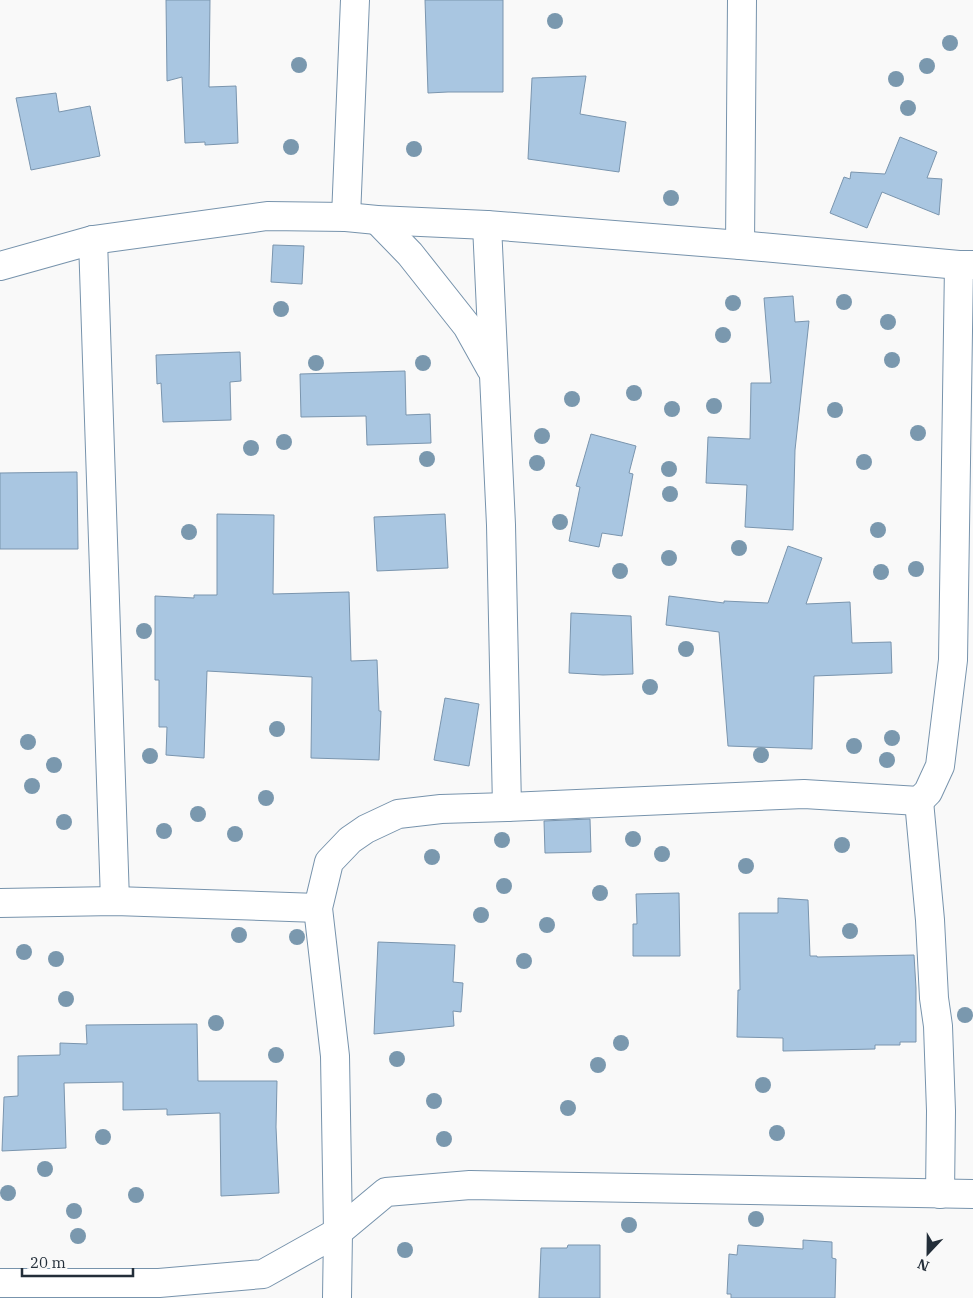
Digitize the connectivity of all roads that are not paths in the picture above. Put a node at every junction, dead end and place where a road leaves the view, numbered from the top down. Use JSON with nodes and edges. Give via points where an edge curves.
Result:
{"nodes":[{"id":1,"x":355,"y":0,"type":"edge"},
{"id":2,"x":742,"y":0,"type":"edge"},
{"id":3,"x":346,"y":217,"type":"junction"},
{"id":4,"x":377,"y":220,"type":"junction"},
{"id":5,"x":487,"y":225,"type":"junction"},
{"id":6,"x":93,"y":240,"type":"junction"},
{"id":7,"x":740,"y":245,"type":"junction"},
{"id":8,"x":966,"y":265,"type":"edge"},
{"id":9,"x":0,"y":266,"type":"edge"},
{"id":10,"x":494,"y":374,"type":"junction"},
{"id":11,"x":963,"y":660,"type":"edge"},
{"id":12,"x":920,"y":801,"type":"junction"},
{"id":13,"x":507,"y":807,"type":"junction"},
{"id":14,"x":115,"y":901,"type":"junction"},
{"id":15,"x":0,"y":903,"type":"edge"},
{"id":16,"x":318,"y":908,"type":"junction"},
{"id":17,"x":940,"y":1194,"type":"junction"},
{"id":18,"x":973,"y":1194,"type":"edge"},
{"id":19,"x":338,"y":1232,"type":"junction"},
{"id":20,"x":0,"y":1282,"type":"edge"},
{"id":21,"x":337,"y":1298,"type":"edge"}],
"edges":[{"from":1,"to":3,"type":"street"},
{"from":2,"to":7,"type":"street"},
{"from":3,"to":4,"type":"street"},
{"from":3,"to":6,"type":"street","via":[[267,216]]},
{"from":4,"to":5,"type":"street"},
{"from":4,"to":10,"type":"street","via":[[410,254],[467,326]]},
{"from":5,"to":7,"type":"street"},
{"from":5,"to":10,"type":"street"},
{"from":6,"to":9,"type":"street"},
{"from":6,"to":14,"type":"street"},
{"from":7,"to":8,"type":"street"},
{"from":8,"to":11,"type":"street"},
{"from":10,"to":13,"type":"street"},
{"from":11,"to":12,"type":"street","via":[[940,766]]},
{"from":12,"to":13,"type":"street","via":[[804,794]]},
{"from":12,"to":17,"type":"street","via":[[938,1026]]},
{"from":13,"to":16,"type":"street","via":[[441,808],[398,814],[366,829],[350,840],[330,862]]},
{"from":14,"to":15,"type":"street"},
{"from":14,"to":16,"type":"street"},
{"from":16,"to":19,"type":"street","via":[[335,1056]]},
{"from":17,"to":18,"type":"street"},
{"from":17,"to":19,"type":"street","via":[[470,1185],[386,1192]]},
{"from":19,"to":20,"type":"street","via":[[263,1274],[159,1283]]},
{"from":19,"to":21,"type":"street"}]}
